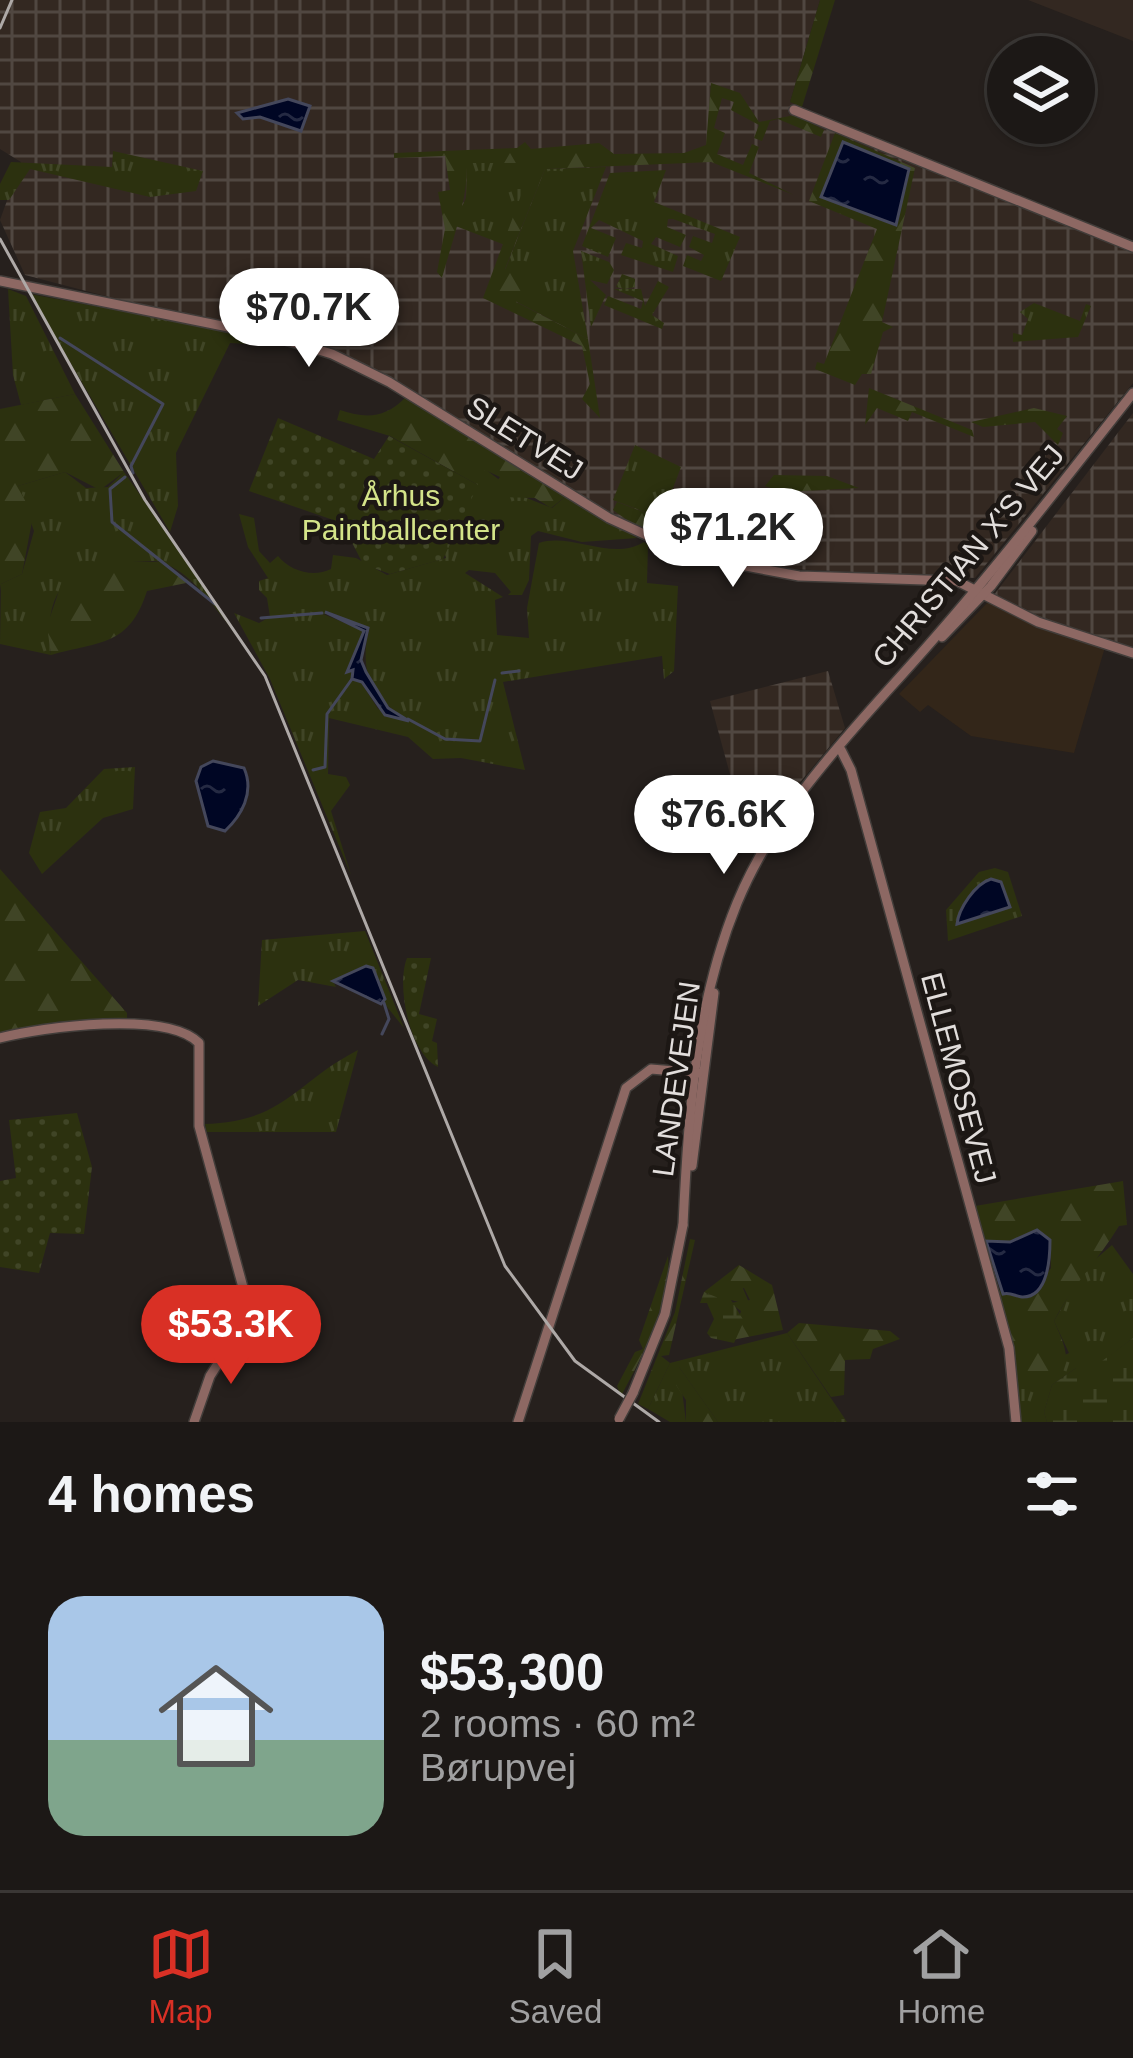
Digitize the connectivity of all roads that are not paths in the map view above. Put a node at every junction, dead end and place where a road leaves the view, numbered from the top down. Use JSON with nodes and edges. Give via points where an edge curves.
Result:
{"nodes":[{"id":1,"x":794,"y":110,"type":"dead end"},
{"id":2,"x":1133,"y":247,"type":"edge"},
{"id":3,"x":0,"y":280,"type":"edge"},
{"id":4,"x":1133,"y":393,"type":"edge"},
{"id":5,"x":1133,"y":402,"type":"edge"},
{"id":6,"x":981,"y":592,"type":"junction"},
{"id":7,"x":1133,"y":652,"type":"edge"},
{"id":8,"x":839,"y":749,"type":"junction"},
{"id":9,"x":0,"y":1038,"type":"edge"},
{"id":10,"x":697,"y":1072,"type":"junction"},
{"id":11,"x":618,"y":1420,"type":"edge"},
{"id":12,"x":194,"y":1422,"type":"edge"},
{"id":13,"x":518,"y":1422,"type":"edge"},
{"id":14,"x":1016,"y":1422,"type":"edge"}],
"edges":[{"from":1,"to":2,"type":"street"},
{"from":3,"to":6,"type":"street","name":"SLETVEJ","via":[[332,354],[609,518],[692,556],[795,576],[939,578]]},
{"from":4,"to":6,"type":"street","name":"CHRISTIAN X'S VEJ"},
{"from":5,"to":6,"type":"street","name":"CHRISTIAN X'S VEJ"},
{"from":6,"to":7,"type":"street","name":"SLETVEJ","via":[[1046,625]]},
{"from":6,"to":8,"type":"street","name":"CHRISTIAN X'S VEJ"},
{"from":8,"to":10,"type":"street","name":"LANDEVEJEN","via":[[790,806],[753,868],[724,940]]},
{"from":8,"to":14,"type":"street","name":"ELLEMOSEVEJ","via":[[1009,1348]]},
{"from":9,"to":12,"type":"street","via":[[64,1025],[172,1030],[199,1043],[199,1126],[247,1302]]},
{"from":10,"to":11,"type":"street","name":"LANDEVEJEN","bridge":true,"via":[[683,1226],[665,1314]]},
{"from":10,"to":13,"type":"street","via":[[646,1071],[626,1088]]}]}
